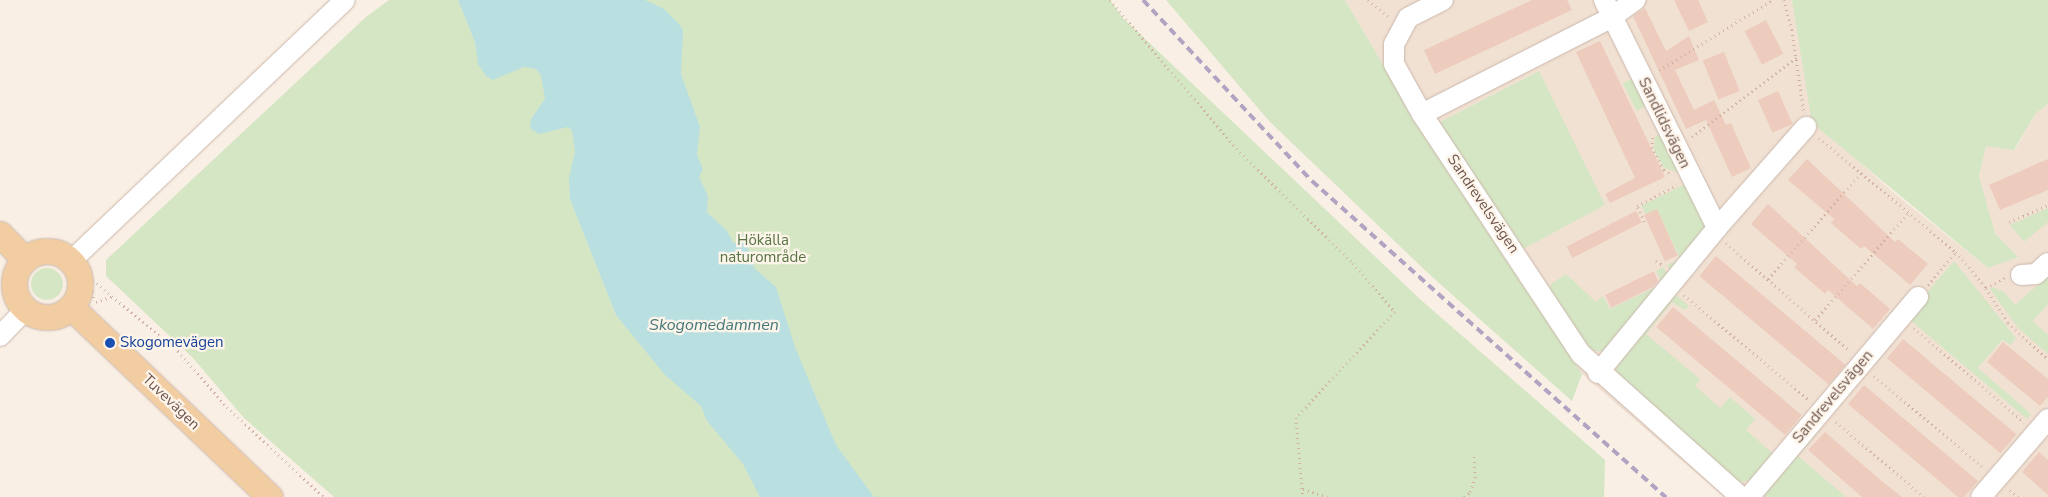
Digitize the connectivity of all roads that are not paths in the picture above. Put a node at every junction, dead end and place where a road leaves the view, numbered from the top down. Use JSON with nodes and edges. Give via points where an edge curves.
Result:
{"nodes":[{"id":1,"x":345,"y":0,"type":"edge"},
{"id":2,"x":1443,"y":0,"type":"edge"},
{"id":3,"x":1635,"y":0,"type":"edge"},
{"id":4,"x":1608,"y":8,"type":"edge"},
{"id":5,"x":1422,"y":114,"type":"junction"},
{"id":6,"x":1806,"y":127,"type":"road end"},
{"id":7,"x":1715,"y":230,"type":"junction"},
{"id":8,"x":0,"y":234,"type":"edge"},
{"id":9,"x":25,"y":260,"type":"junction"},
{"id":10,"x":2048,"y":263,"type":"edge"},
{"id":11,"x":80,"y":269,"type":"junction"},
{"id":12,"x":2021,"y":275,"type":"road end"},
{"id":13,"x":1918,"y":297,"type":"road end"},
{"id":14,"x":83,"y":305,"type":"junction"},
{"id":15,"x":26,"y":309,"type":"junction"},
{"id":16,"x":0,"y":336,"type":"edge"},
{"id":17,"x":1598,"y":373,"type":"junction"},
{"id":18,"x":2042,"y":426,"type":"edge"},
{"id":19,"x":270,"y":497,"type":"edge"},
{"id":20,"x":1741,"y":497,"type":"edge"},
{"id":21,"x":1749,"y":497,"type":"edge"},
{"id":22,"x":1981,"y":497,"type":"edge"}],
"edges":[{"from":1,"to":11,"type":"street"},
{"from":2,"to":5,"type":"street","name":"Sandrevelsvägen","via":[[1408,18],[1394,44],[1394,64]]},
{"from":3,"to":4,"type":"street"},
{"from":4,"to":5,"type":"street"},
{"from":4,"to":7,"type":"street","name":"Sandlidsvägen"},
{"from":5,"to":17,"type":"street","name":"Sandrevelsvägen","via":[[1581,354]]},
{"from":6,"to":7,"type":"street"},
{"from":7,"to":17,"type":"street"},
{"from":8,"to":9,"type":"main road"},
{"from":9,"to":11,"type":"main road","via":[[48,251]]},
{"from":9,"to":15,"type":"main road","via":[[17,271],[14,285],[17,298]]},
{"from":10,"to":12,"type":"street","via":[[2036,274]]},
{"from":11,"to":14,"type":"main road"},
{"from":13,"to":21,"type":"street","name":"Sandrevelsvägen"},
{"from":14,"to":15,"type":"main road","via":[[49,317]]},
{"from":14,"to":19,"type":"main road","name":"Tuvevägen"},
{"from":15,"to":16,"type":"street"},
{"from":17,"to":20,"type":"street","name":"Sandrevelsvägen"},
{"from":18,"to":22,"type":"street"}]}
